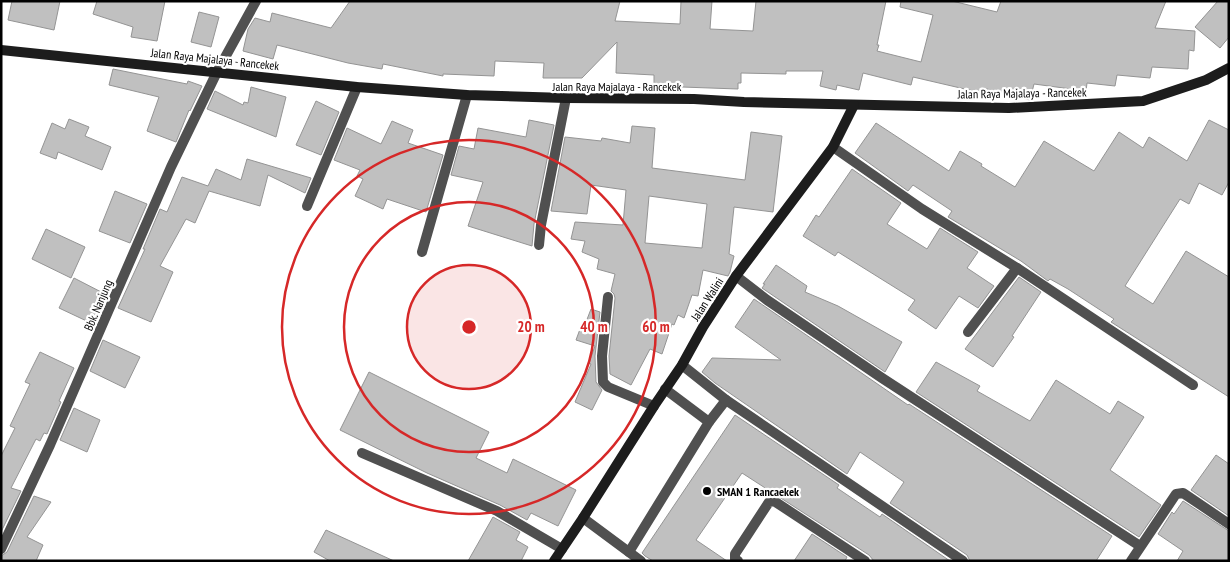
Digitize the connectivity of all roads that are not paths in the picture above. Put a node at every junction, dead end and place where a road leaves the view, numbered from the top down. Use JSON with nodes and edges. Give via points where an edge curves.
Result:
{"nodes":[{"id":1,"x":256,"y":1,"type":"edge"},
{"id":2,"x":1,"y":50,"type":"edge"},
{"id":3,"x":1229,"y":68,"type":"edge"},
{"id":4,"x":217,"y":72,"type":"junction"},
{"id":5,"x":357,"y":87,"type":"junction"},
{"id":6,"x":467,"y":95,"type":"junction"},
{"id":7,"x":566,"y":98,"type":"junction"},
{"id":8,"x":854,"y":105,"type":"junction"},
{"id":9,"x":833,"y":147,"type":"junction"},
{"id":10,"x":307,"y":206,"type":"dead end"},
{"id":11,"x":539,"y":245,"type":"dead end"},
{"id":12,"x":422,"y":252,"type":"dead end"},
{"id":13,"x":1017,"y":268,"type":"junction"},
{"id":14,"x":736,"y":276,"type":"junction"},
{"id":15,"x":608,"y":297,"type":"dead end"},
{"id":16,"x":968,"y":332,"type":"dead end"},
{"id":17,"x":682,"y":365,"type":"junction"},
{"id":18,"x":1194,"y":386,"type":"dead end"},
{"id":19,"x":665,"y":389,"type":"junction"},
{"id":20,"x":726,"y":400,"type":"junction"},
{"id":21,"x":654,"y":406,"type":"junction"},
{"id":22,"x":709,"y":422,"type":"junction"},
{"id":23,"x":362,"y":453,"type":"dead end"},
{"id":24,"x":583,"y":518,"type":"junction"},
{"id":25,"x":1229,"y":524,"type":"edge"},
{"id":26,"x":1140,"y":546,"type":"junction"},
{"id":27,"x":1,"y":549,"type":"edge"},
{"id":28,"x":562,"y":549,"type":"junction"},
{"id":29,"x":629,"y":552,"type":"junction"},
{"id":30,"x":554,"y":561,"type":"edge"},
{"id":31,"x":642,"y":561,"type":"edge"},
{"id":32,"x":738,"y":561,"type":"edge"},
{"id":33,"x":865,"y":561,"type":"edge"},
{"id":34,"x":963,"y":561,"type":"edge"},
{"id":35,"x":1131,"y":561,"type":"edge"}],
"edges":[{"from":1,"to":4,"type":"street","name":"Bbk. Nanjung"},
{"from":2,"to":4,"type":"main road","name":"Jalan Raya Majalaya - Rancekek"},
{"from":3,"to":8,"type":"main road","name":"Jalan Raya Majalaya - Rancekek","via":[[1206,80],[1143,101],[1009,108]]},
{"from":4,"to":5,"type":"main road","name":"Jalan Raya Majalaya - Rancekek"},
{"from":4,"to":27,"type":"street","name":"Bbk. Nanjung"},
{"from":5,"to":6,"type":"main road","name":"Jalan Raya Majalaya - Rancekek"},
{"from":5,"to":10,"type":"street"},
{"from":6,"to":7,"type":"main road","name":"Jalan Raya Majalaya - Rancekek"},
{"from":6,"to":12,"type":"street"},
{"from":7,"to":8,"type":"main road","name":"Jalan Raya Majalaya - Rancekek"},
{"from":7,"to":11,"type":"street"},
{"from":8,"to":9,"type":"main road","name":"Jalan Walini"},
{"from":9,"to":13,"type":"street","via":[[922,209]]},
{"from":9,"to":14,"type":"main road","name":"Jalan Walini"},
{"from":13,"to":16,"type":"street"},
{"from":13,"to":18,"type":"street"},
{"from":14,"to":17,"type":"main road","name":"Jalan Walini"},
{"from":14,"to":26,"type":"street","via":[[874,372]]},
{"from":15,"to":21,"type":"street","via":[[602,356],[603,382]]},
{"from":17,"to":19,"type":"main road","name":"Jalan Walini"},
{"from":17,"to":20,"type":"street"},
{"from":19,"to":21,"type":"main road","name":"Jalan Walini"},
{"from":19,"to":22,"type":"street"},
{"from":20,"to":22,"type":"street"},
{"from":20,"to":34,"type":"street"},
{"from":21,"to":24,"type":"main road","name":"Jalan Walini"},
{"from":22,"to":29,"type":"street"},
{"from":23,"to":28,"type":"street","via":[[497,511]]},
{"from":24,"to":28,"type":"main road","name":"Jalan Walini"},
{"from":24,"to":29,"type":"street"},
{"from":25,"to":26,"type":"street","via":[[1183,493],[1176,494]]},
{"from":26,"to":35,"type":"street"},
{"from":28,"to":30,"type":"main road","name":"Jalan Walini"},
{"from":29,"to":31,"type":"street"},
{"from":32,"to":33,"type":"street","via":[[735,554],[770,502]]}]}
